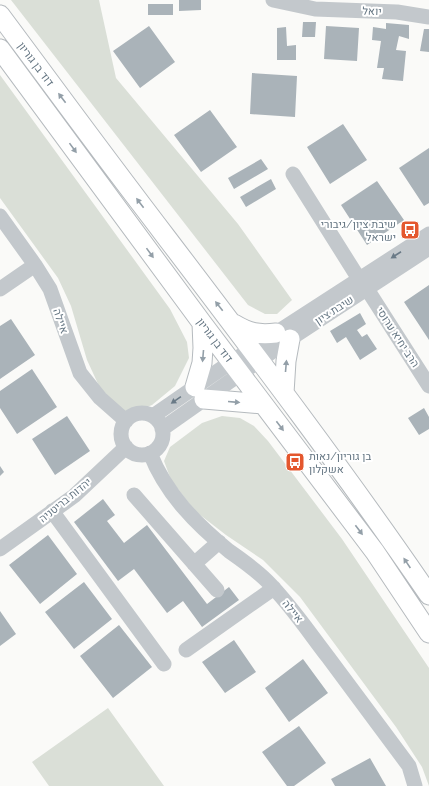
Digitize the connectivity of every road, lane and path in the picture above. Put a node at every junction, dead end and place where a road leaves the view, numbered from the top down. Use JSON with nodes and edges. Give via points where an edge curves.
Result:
{"nodes":[{"id":1,"x":273,"y":0,"type":"edge"},
{"id":2,"x":315,"y":5,"type":"edge"},
{"id":3,"x":0,"y":15,"type":"edge"},
{"id":4,"x":429,"y":17,"type":"edge"},
{"id":5,"x":0,"y":49,"type":"edge"},
{"id":6,"x":293,"y":174,"type":"dead end"},
{"id":7,"x":0,"y":216,"type":"edge"},
{"id":8,"x":429,"y":234,"type":"edge"},
{"id":9,"x":429,"y":248,"type":"edge"},
{"id":10,"x":35,"y":265,"type":"junction"},
{"id":11,"x":363,"y":284,"type":"junction"},
{"id":12,"x":0,"y":289,"type":"edge"},
{"id":13,"x":202,"y":323,"type":"junction"},
{"id":14,"x":233,"y":324,"type":"junction"},
{"id":15,"x":283,"y":336,"type":"junction"},
{"id":16,"x":255,"y":355,"type":"junction"},
{"id":17,"x":423,"y":365,"type":"edge"},
{"id":18,"x":236,"y":368,"type":"junction"},
{"id":19,"x":429,"y":386,"type":"edge"},
{"id":20,"x":200,"y":393,"type":"junction"},
{"id":21,"x":284,"y":393,"type":"junction"},
{"id":22,"x":264,"y":404,"type":"junction"},
{"id":23,"x":153,"y":416,"type":"junction"},
{"id":24,"x":126,"y":421,"type":"junction"},
{"id":25,"x":162,"y":429,"type":"junction"},
{"id":26,"x":126,"y":447,"type":"junction"},
{"id":27,"x":150,"y":453,"type":"junction"},
{"id":28,"x":134,"y":495,"type":"dead end"},
{"id":29,"x":52,"y":511,"type":"junction"},
{"id":30,"x":219,"y":542,"type":"junction"},
{"id":31,"x":0,"y":550,"type":"edge"},
{"id":32,"x":194,"y":564,"type":"junction"},
{"id":33,"x":274,"y":588,"type":"junction"},
{"id":34,"x":216,"y":590,"type":"dead end"},
{"id":35,"x":429,"y":595,"type":"edge"},
{"id":36,"x":429,"y":633,"type":"edge"},
{"id":37,"x":186,"y":650,"type":"dead end"},
{"id":38,"x":164,"y":664,"type":"dead end"},
{"id":39,"x":415,"y":786,"type":"edge"}],
"edges":[{"from":1,"to":2,"type":"street","name":"יואל"},
{"from":2,"to":4,"type":"street","name":"יואל"},
{"from":14,"to":3,"type":"main road","name":"דוד בן גוריון","one_way":true,"via":[[140,204]]},
{"from":5,"to":13,"type":"main road","name":"דוד בן גוריון","one_way":true},
{"from":6,"to":11,"type":"street","name":"הרב יחיא ערוסי"},
{"from":7,"to":10,"type":"street","name":"איילה"},
{"from":8,"to":11,"type":"street","name":"שיבת ציון","one_way":true},
{"from":9,"to":11,"type":"street","name":"שיבת ציון"},
{"from":10,"to":12,"type":"street"},
{"from":10,"to":24,"type":"street","name":"איילה","via":[[50,289],[80,373],[100,398]]},
{"from":11,"to":15,"type":"street","name":"שיבת ציון"},
{"from":11,"to":17,"type":"street","name":"הרב יחיא ערוסי"},
{"from":13,"to":18,"type":"main road","name":"דוד בן גוריון"},
{"from":13,"to":20,"type":"main road","one_way":true},
{"from":14,"to":15,"type":"main road","via":[[247,332]]},
{"from":14,"to":16,"type":"main road","name":"דוד בן גוריון"},
{"from":15,"to":16,"type":"street","name":"שיבת ציון"},
{"from":21,"to":15,"type":"main road","one_way":true,"via":[[286,361]]},
{"from":16,"to":18,"type":"street"},
{"from":16,"to":21,"type":"main road","name":"דוד בן גוריון"},
{"from":17,"to":19,"type":"street","name":"הרב יחיא ערוסי"},
{"from":18,"to":20,"type":"street"},
{"from":18,"to":22,"type":"main road","name":"דוד בן גוריון"},
{"from":20,"to":22,"type":"main road","one_way":true},
{"from":20,"to":23,"type":"street","one_way":true},
{"from":20,"to":25,"type":"street"},
{"from":35,"to":21,"type":"main road","name":"דוד בן גוריון","one_way":true},
{"from":22,"to":36,"type":"main road","name":"דוד בן גוריון","one_way":true,"via":[[375,552]]},
{"from":23,"to":24,"type":"street","via":[[139,413]]},
{"from":23,"to":25,"type":"street"},
{"from":24,"to":26,"type":"street","via":[[121,435]]},
{"from":25,"to":27,"type":"street","via":[[161,443]]},
{"from":26,"to":27,"type":"street","via":[[137,454]]},
{"from":26,"to":29,"type":"street","name":"יהדות בריטניה","via":[[74,496]]},
{"from":27,"to":30,"type":"street","name":"איילה","via":[[155,467],[179,504]]},
{"from":28,"to":32,"type":"street"},
{"from":29,"to":31,"type":"street","name":"יהדות בריטניה"},
{"from":29,"to":38,"type":"street"},
{"from":30,"to":32,"type":"street"},
{"from":30,"to":33,"type":"street","name":"איילה"},
{"from":32,"to":34,"type":"street"},
{"from":33,"to":37,"type":"street"},
{"from":33,"to":39,"type":"street","name":"איילה","via":[[409,766]]}]}
